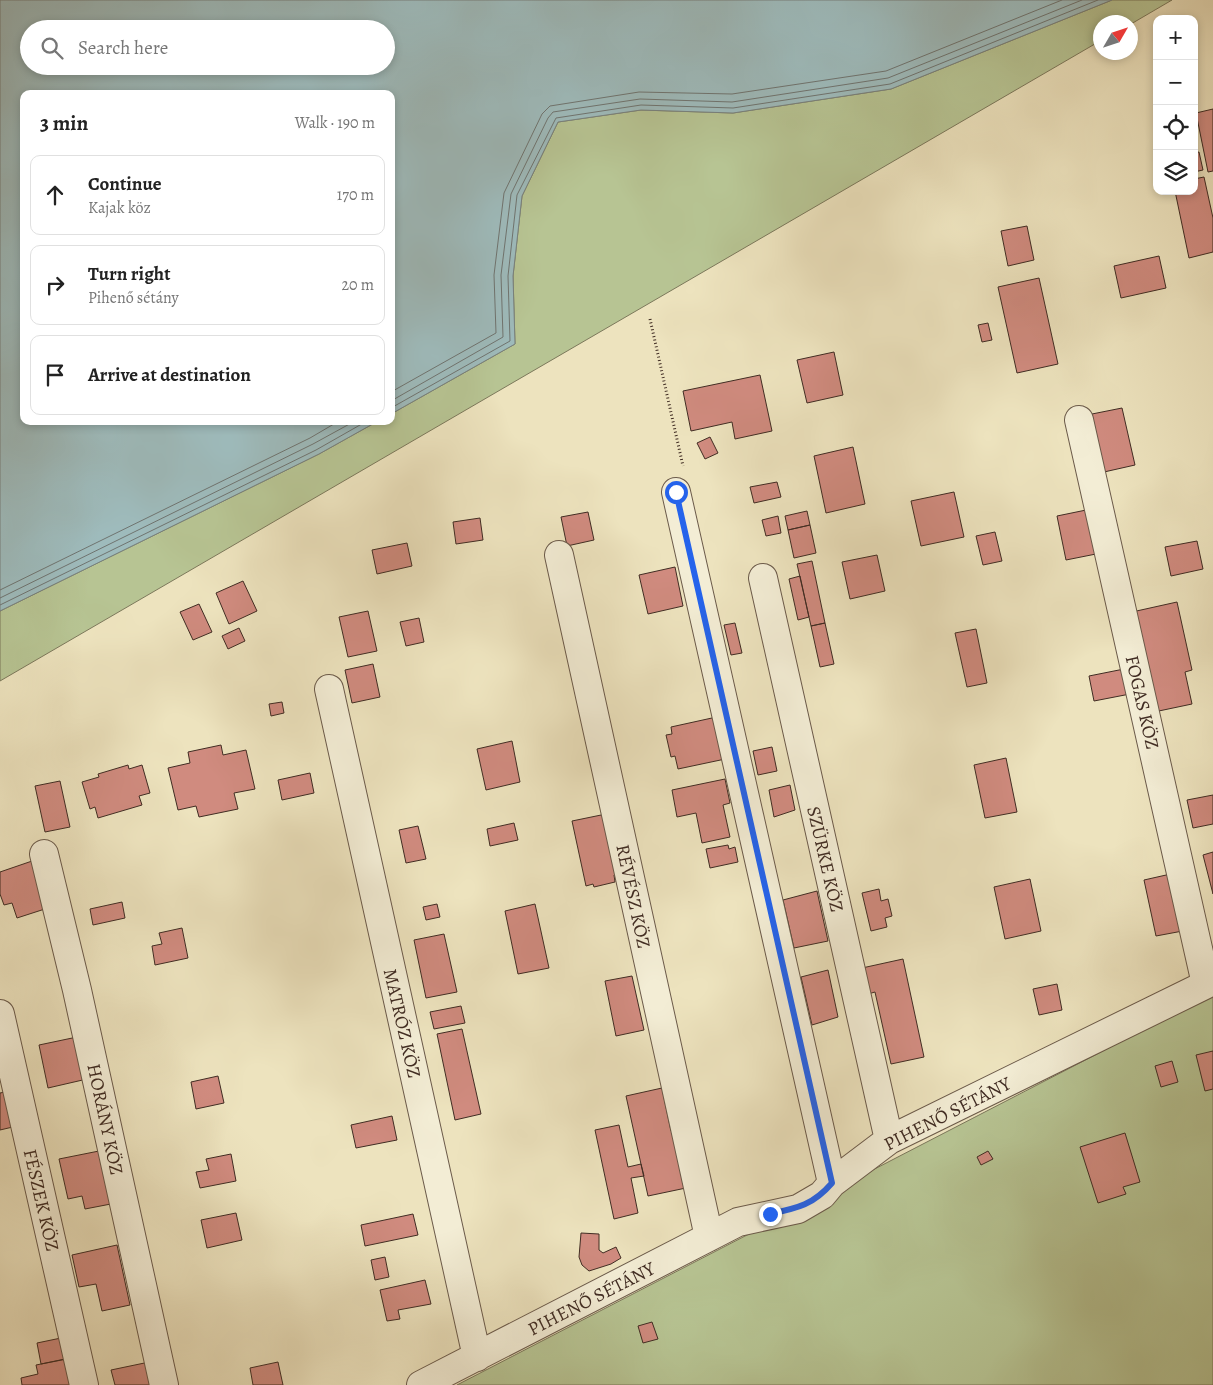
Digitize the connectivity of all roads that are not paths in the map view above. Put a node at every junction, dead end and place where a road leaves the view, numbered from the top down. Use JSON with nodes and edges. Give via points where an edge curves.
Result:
{"nodes":[{"id":1,"x":1079,"y":420,"type":"dead end"},
{"id":2,"x":676,"y":492,"type":"road end"},
{"id":3,"x":559,"y":555,"type":"dead end"},
{"id":4,"x":763,"y":578,"type":"dead end"},
{"id":5,"x":329,"y":688,"type":"dead end"},
{"id":6,"x":44,"y":854,"type":"dead end"},
{"id":7,"x":1209,"y":982,"type":"edge"},
{"id":8,"x":0,"y":1014,"type":"edge"},
{"id":9,"x":889,"y":1140,"type":"junction"},
{"id":10,"x":832,"y":1183,"type":"junction"},
{"id":11,"x":709,"y":1237,"type":"junction"},
{"id":12,"x":477,"y":1356,"type":"junction"},
{"id":13,"x":84,"y":1385,"type":"edge"},
{"id":14,"x":164,"y":1385,"type":"edge"},
{"id":15,"x":421,"y":1385,"type":"edge"}],
"edges":[{"from":1,"to":7,"type":"street","name":"FOGAS KÖZ"},
{"from":2,"to":10,"type":"street"},
{"from":3,"to":11,"type":"street","name":"RÉVÉSZ KÖZ"},
{"from":4,"to":9,"type":"street","name":"SZÜRKE KÖZ"},
{"from":5,"to":12,"type":"street","name":"MATRÓZ KÖZ"},
{"from":6,"to":14,"type":"street","name":"HORÁNY KÖZ","via":[[78,990]]},
{"from":7,"to":9,"type":"street","name":"PIHENŐ SÉTÁNY"},
{"from":8,"to":13,"type":"street","name":"FÉSZEK KÖZ"},
{"from":9,"to":10,"type":"street","name":"PIHENŐ SÉTÁNY"},
{"from":10,"to":11,"type":"street","name":"PIHENŐ SÉTÁNY","via":[[822,1194],[798,1209],[738,1222]]},
{"from":11,"to":12,"type":"street","name":"PIHENŐ SÉTÁNY"},
{"from":12,"to":15,"type":"street","name":"PIHENŐ SÉTÁNY"}]}
